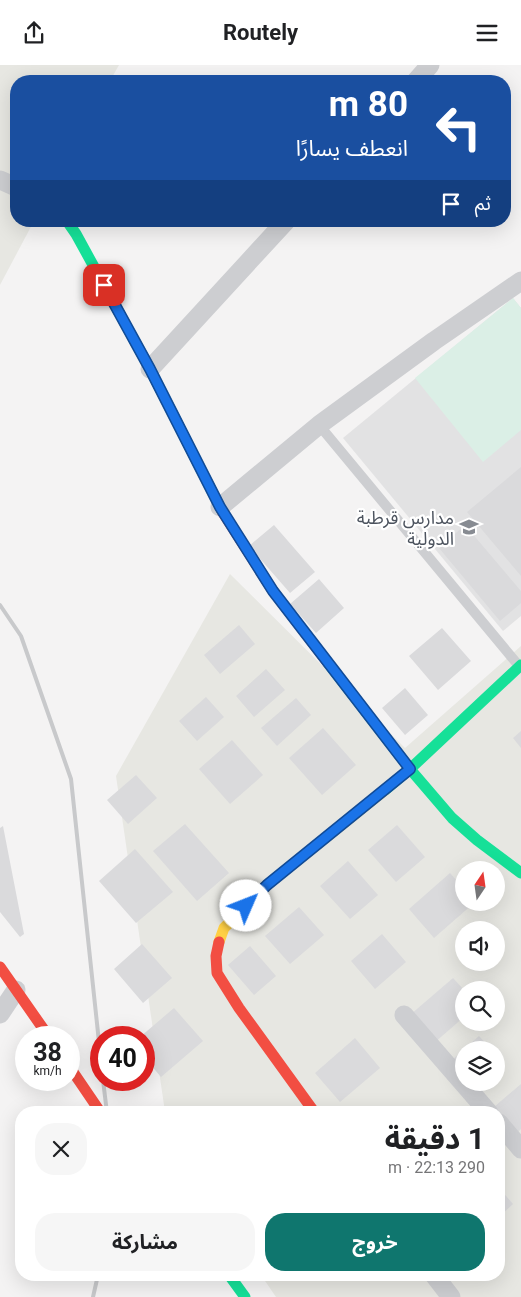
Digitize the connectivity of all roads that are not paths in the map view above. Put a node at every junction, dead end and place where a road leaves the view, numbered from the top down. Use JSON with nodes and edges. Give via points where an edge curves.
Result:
{"nodes":[{"id":1,"x":430,"y":65,"type":"edge"},
{"id":2,"x":421,"y":75,"type":"edge"},
{"id":3,"x":71,"y":227,"type":"edge"},
{"id":4,"x":280,"y":227,"type":"edge"},
{"id":5,"x":521,"y":281,"type":"edge"},
{"id":6,"x":150,"y":369,"type":"junction"},
{"id":7,"x":319,"y":425,"type":"junction"},
{"id":8,"x":220,"y":507,"type":"junction"},
{"id":9,"x":520,"y":666,"type":"edge"},
{"id":10,"x":410,"y":769,"type":"junction"},
{"id":11,"x":521,"y":873,"type":"edge"},
{"id":12,"x":0,"y":967,"type":"edge"},
{"id":13,"x":16,"y":990,"type":"junction"},
{"id":14,"x":0,"y":1014,"type":"edge"},
{"id":15,"x":404,"y":1015,"type":"dead end"},
{"id":16,"x":41,"y":1026,"type":"edge"},
{"id":17,"x":80,"y":1082,"type":"edge"},
{"id":18,"x":96,"y":1106,"type":"edge"},
{"id":19,"x":309,"y":1106,"type":"edge"},
{"id":20,"x":475,"y":1106,"type":"edge"},
{"id":21,"x":505,"y":1130,"type":"edge"},
{"id":22,"x":521,"y":1149,"type":"edge"},
{"id":23,"x":233,"y":1281,"type":"edge"},
{"id":24,"x":439,"y":1281,"type":"edge"},
{"id":25,"x":245,"y":1297,"type":"edge"},
{"id":26,"x":451,"y":1297,"type":"edge"}],
"edges":[{"from":1,"to":2,"type":"street"},
{"from":3,"to":6,"type":"street"},
{"from":4,"to":6,"type":"street"},
{"from":5,"to":7,"type":"street"},
{"from":6,"to":8,"type":"street"},
{"from":7,"to":8,"type":"street"},
{"from":7,"to":9,"type":"lane"},
{"from":8,"to":10,"type":"street","via":[[273,591]]},
{"from":9,"to":10,"type":"street"},
{"from":10,"to":11,"type":"street","via":[[452,818]]},
{"from":10,"to":19,"type":"street","via":[[267,885],[224,928],[219,941],[217,973]]},
{"from":12,"to":13,"type":"street"},
{"from":13,"to":14,"type":"street"},
{"from":13,"to":16,"type":"street"},
{"from":15,"to":20,"type":"street"},
{"from":17,"to":18,"type":"street"},
{"from":21,"to":22,"type":"street"},
{"from":23,"to":25,"type":"street"},
{"from":24,"to":26,"type":"street"}]}
